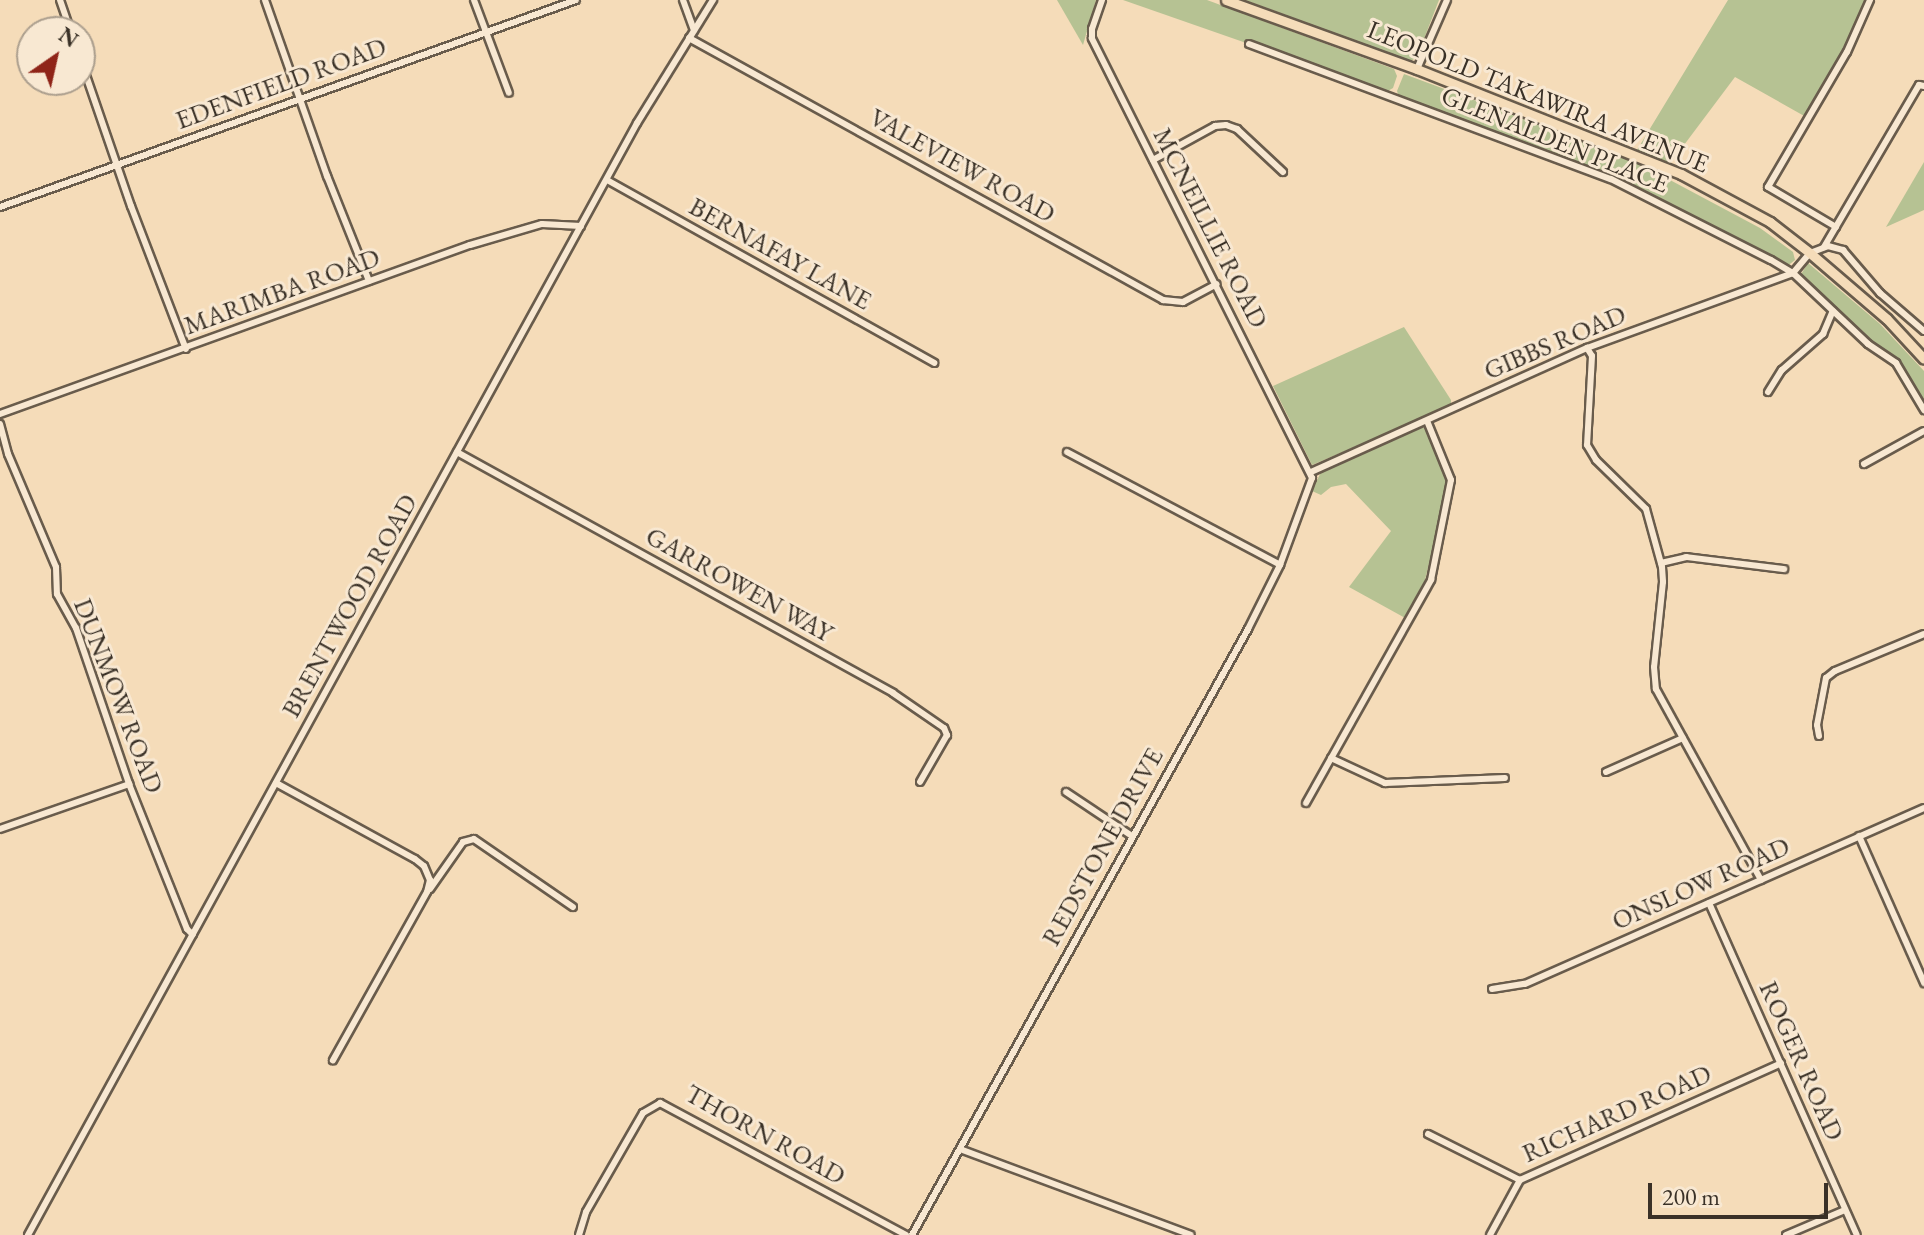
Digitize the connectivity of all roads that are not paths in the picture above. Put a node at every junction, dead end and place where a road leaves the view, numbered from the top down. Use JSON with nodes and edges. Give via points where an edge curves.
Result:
{"nodes":[{"id":1,"x":265,"y":0,"type":"edge"},
{"id":2,"x":474,"y":0,"type":"edge"},
{"id":3,"x":576,"y":0,"type":"edge"},
{"id":4,"x":683,"y":0,"type":"edge"},
{"id":5,"x":713,"y":0,"type":"edge"},
{"id":6,"x":1102,"y":0,"type":"edge"},
{"id":7,"x":1226,"y":0,"type":"edge"},
{"id":8,"x":1447,"y":0,"type":"edge"},
{"id":9,"x":1870,"y":0,"type":"edge"},
{"id":10,"x":694,"y":30,"type":"junction"},
{"id":11,"x":487,"y":31,"type":"junction"},
{"id":12,"x":689,"y":38,"type":"junction"},
{"id":13,"x":1249,"y":44,"type":"dead end"},
{"id":14,"x":1417,"y":69,"type":"junction"},
{"id":15,"x":1924,"y":86,"type":"edge"},
{"id":16,"x":509,"y":93,"type":"dead end"},
{"id":17,"x":93,"y":96,"type":"edge"},
{"id":18,"x":300,"y":98,"type":"junction"},
{"id":19,"x":1153,"y":160,"type":"junction"},
{"id":20,"x":117,"y":164,"type":"junction"},
{"id":21,"x":1283,"y":172,"type":"dead end"},
{"id":22,"x":607,"y":180,"type":"junction"},
{"id":23,"x":0,"y":207,"type":"edge"},
{"id":24,"x":581,"y":226,"type":"junction"},
{"id":25,"x":1836,"y":227,"type":"junction"},
{"id":26,"x":1824,"y":247,"type":"junction"},
{"id":27,"x":1810,"y":253,"type":"junction"},
{"id":28,"x":1793,"y":273,"type":"junction"},
{"id":29,"x":369,"y":281,"type":"junction"},
{"id":30,"x":1217,"y":284,"type":"junction"},
{"id":31,"x":1833,"y":311,"type":"junction"},
{"id":32,"x":1924,"y":331,"type":"edge"},
{"id":33,"x":1587,"y":348,"type":"junction"},
{"id":34,"x":186,"y":349,"type":"junction"},
{"id":35,"x":1924,"y":359,"type":"edge"},
{"id":36,"x":934,"y":363,"type":"dead end"},
{"id":37,"x":1768,"y":392,"type":"dead end"},
{"id":38,"x":1924,"y":410,"type":"edge"},
{"id":39,"x":0,"y":414,"type":"edge"},
{"id":40,"x":1427,"y":421,"type":"junction"},
{"id":41,"x":0,"y":424,"type":"edge"},
{"id":42,"x":1924,"y":431,"type":"edge"},
{"id":43,"x":457,"y":452,"type":"junction"},
{"id":44,"x":1067,"y":452,"type":"dead end"},
{"id":45,"x":1864,"y":464,"type":"dead end"},
{"id":46,"x":1311,"y":472,"type":"junction"},
{"id":47,"x":1661,"y":563,"type":"junction"},
{"id":48,"x":1280,"y":565,"type":"junction"},
{"id":49,"x":1784,"y":569,"type":"dead end"},
{"id":50,"x":1924,"y":634,"type":"edge"},
{"id":51,"x":1819,"y":736,"type":"dead end"},
{"id":52,"x":1683,"y":738,"type":"junction"},
{"id":53,"x":1331,"y":758,"type":"junction"},
{"id":54,"x":1606,"y":772,"type":"dead end"},
{"id":55,"x":1505,"y":778,"type":"dead end"},
{"id":56,"x":920,"y":782,"type":"dead end"},
{"id":57,"x":276,"y":783,"type":"junction"},
{"id":58,"x":129,"y":784,"type":"junction"},
{"id":59,"x":1066,"y":792,"type":"dead end"},
{"id":60,"x":1306,"y":803,"type":"dead end"},
{"id":61,"x":1924,"y":808,"type":"edge"},
{"id":62,"x":0,"y":829,"type":"edge"},
{"id":63,"x":1132,"y":836,"type":"junction"},
{"id":64,"x":1859,"y":836,"type":"junction"},
{"id":65,"x":1761,"y":880,"type":"junction"},
{"id":66,"x":427,"y":892,"type":"junction"},
{"id":67,"x":1709,"y":903,"type":"junction"},
{"id":68,"x":573,"y":907,"type":"dead end"},
{"id":69,"x":193,"y":935,"type":"junction"},
{"id":70,"x":1924,"y":983,"type":"edge"},
{"id":71,"x":1492,"y":989,"type":"dead end"},
{"id":72,"x":333,"y":1060,"type":"dead end"},
{"id":73,"x":1781,"y":1063,"type":"junction"},
{"id":74,"x":1428,"y":1134,"type":"dead end"},
{"id":75,"x":960,"y":1149,"type":"junction"},
{"id":76,"x":1520,"y":1180,"type":"junction"},
{"id":77,"x":1845,"y":1210,"type":"junction"},
{"id":78,"x":28,"y":1235,"type":"edge"},
{"id":79,"x":579,"y":1235,"type":"edge"},
{"id":80,"x":906,"y":1235,"type":"edge"},
{"id":81,"x":912,"y":1235,"type":"edge"},
{"id":82,"x":1191,"y":1235,"type":"edge"},
{"id":83,"x":1490,"y":1235,"type":"edge"},
{"id":84,"x":1786,"y":1235,"type":"edge"},
{"id":85,"x":1857,"y":1235,"type":"edge"}],
"edges":[{"from":1,"to":18,"type":"street"},
{"from":2,"to":11,"type":"street"},
{"from":3,"to":11,"type":"street","name":"EDENFIELD ROAD"},
{"from":4,"to":10,"type":"street"},
{"from":5,"to":10,"type":"street","name":"BRENTWOOD ROAD"},
{"from":6,"to":19,"type":"street","name":"MCNEILLIE ROAD","via":[[1092,38]]},
{"from":7,"to":14,"type":"highway","name":"LEOPOLD TAKAWIRA AVENUE"},
{"from":8,"to":14,"type":"street"},
{"from":9,"to":25,"type":"street","via":[[1847,52],[1768,187]]},
{"from":10,"to":12,"type":"street","name":"BRENTWOOD ROAD"},
{"from":11,"to":16,"type":"street"},
{"from":11,"to":18,"type":"street","name":"EDENFIELD ROAD"},
{"from":12,"to":22,"type":"street","name":"BRENTWOOD ROAD"},
{"from":12,"to":30,"type":"street","name":"VALEVIEW ROAD","via":[[1163,300],[1183,302]]},
{"from":13,"to":28,"type":"street","name":"GLENALDEN PLACE","via":[[1611,179]]},
{"from":14,"to":27,"type":"highway","name":"LEOPOLD TAKAWIRA AVENUE","via":[[1681,174],[1770,222]]},
{"from":15,"to":25,"type":"street","via":[[1919,85]]},
{"from":17,"to":20,"type":"street"},
{"from":18,"to":20,"type":"street","name":"EDENFIELD ROAD"},
{"from":18,"to":29,"type":"street"},
{"from":19,"to":21,"type":"street","via":[[1226,125]]},
{"from":19,"to":30,"type":"street","name":"MCNEILLIE ROAD"},
{"from":20,"to":23,"type":"street","name":"EDENFIELD ROAD"},
{"from":20,"to":34,"type":"street"},
{"from":22,"to":24,"type":"street","name":"BRENTWOOD ROAD"},
{"from":22,"to":36,"type":"street","name":"BERNAFAY LANE"},
{"from":24,"to":29,"type":"street","name":"MARIMBA ROAD","via":[[528,226]]},
{"from":24,"to":43,"type":"street","name":"BRENTWOOD ROAD"},
{"from":25,"to":26,"type":"street"},
{"from":26,"to":27,"type":"street"},
{"from":26,"to":32,"type":"street","via":[[1843,250],[1880,293]]},
{"from":27,"to":28,"type":"street","name":"GIBBS ROAD"},
{"from":27,"to":35,"type":"highway","name":"LEOPOLD TAKAWIRA AVENUE","via":[[1887,319]]},
{"from":28,"to":31,"type":"street","name":"GLENALDEN PLACE"},
{"from":28,"to":33,"type":"street","name":"GIBBS ROAD"},
{"from":29,"to":34,"type":"street","name":"MARIMBA ROAD"},
{"from":30,"to":46,"type":"street","name":"MCNEILLIE ROAD"},
{"from":31,"to":37,"type":"street","via":[[1823,334],[1782,370]]},
{"from":31,"to":38,"type":"street","name":"GLENALDEN PLACE","via":[[1896,363]]},
{"from":33,"to":40,"type":"street","name":"GIBBS ROAD"},
{"from":33,"to":47,"type":"street","via":[[1592,356],[1587,445],[1646,509]]},
{"from":34,"to":39,"type":"street","name":"MARIMBA ROAD"},
{"from":40,"to":46,"type":"street","name":"GIBBS ROAD"},
{"from":40,"to":53,"type":"street","via":[[1451,480],[1431,580]]},
{"from":41,"to":58,"type":"street","name":"DUNMOW ROAD","via":[[56,567],[57,594],[76,628]]},
{"from":42,"to":45,"type":"street"},
{"from":43,"to":56,"type":"street","name":"GARROWEN WAY","via":[[893,693],[944,728],[947,735]]},
{"from":43,"to":57,"type":"street","name":"BRENTWOOD ROAD"},
{"from":44,"to":48,"type":"street"},
{"from":46,"to":48,"type":"street","name":"REDSTONE DRIVE","via":[[1308,495]]},
{"from":47,"to":49,"type":"street","via":[[1686,557]]},
{"from":47,"to":52,"type":"street","via":[[1654,677]]},
{"from":48,"to":63,"type":"street","name":"REDSTONE DRIVE"},
{"from":50,"to":51,"type":"street","via":[[1826,678]]},
{"from":52,"to":54,"type":"street"},
{"from":52,"to":65,"type":"street"},
{"from":53,"to":55,"type":"street","via":[[1385,783]]},
{"from":53,"to":60,"type":"street"},
{"from":57,"to":66,"type":"street","via":[[420,862],[430,880]]},
{"from":57,"to":69,"type":"street","name":"BRENTWOOD ROAD"},
{"from":58,"to":62,"type":"street"},
{"from":58,"to":69,"type":"street","name":"DUNMOW ROAD"},
{"from":59,"to":63,"type":"street"},
{"from":61,"to":64,"type":"street","name":"ONSLOW ROAD"},
{"from":63,"to":75,"type":"street","name":"REDSTONE DRIVE"},
{"from":64,"to":65,"type":"street","name":"ONSLOW ROAD"},
{"from":64,"to":70,"type":"street"},
{"from":65,"to":67,"type":"street","name":"ONSLOW ROAD"},
{"from":66,"to":68,"type":"street","via":[[463,842],[474,839]]},
{"from":66,"to":72,"type":"street"},
{"from":67,"to":71,"type":"street","name":"ONSLOW ROAD","via":[[1525,984]]},
{"from":67,"to":73,"type":"street","name":"ROGER ROAD"},
{"from":69,"to":78,"type":"street","name":"BRENTWOOD ROAD"},
{"from":73,"to":76,"type":"street","name":"RICHARD ROAD"},
{"from":73,"to":77,"type":"street","name":"ROGER ROAD"},
{"from":74,"to":76,"type":"street","name":"RICHARD ROAD"},
{"from":75,"to":81,"type":"street","name":"REDSTONE DRIVE"},
{"from":75,"to":82,"type":"street"},
{"from":76,"to":83,"type":"street"},
{"from":77,"to":84,"type":"street"},
{"from":77,"to":85,"type":"street","name":"ROGER ROAD"},
{"from":79,"to":80,"type":"street","name":"THORN ROAD","via":[[586,1212],[643,1113],[660,1103]]}]}
